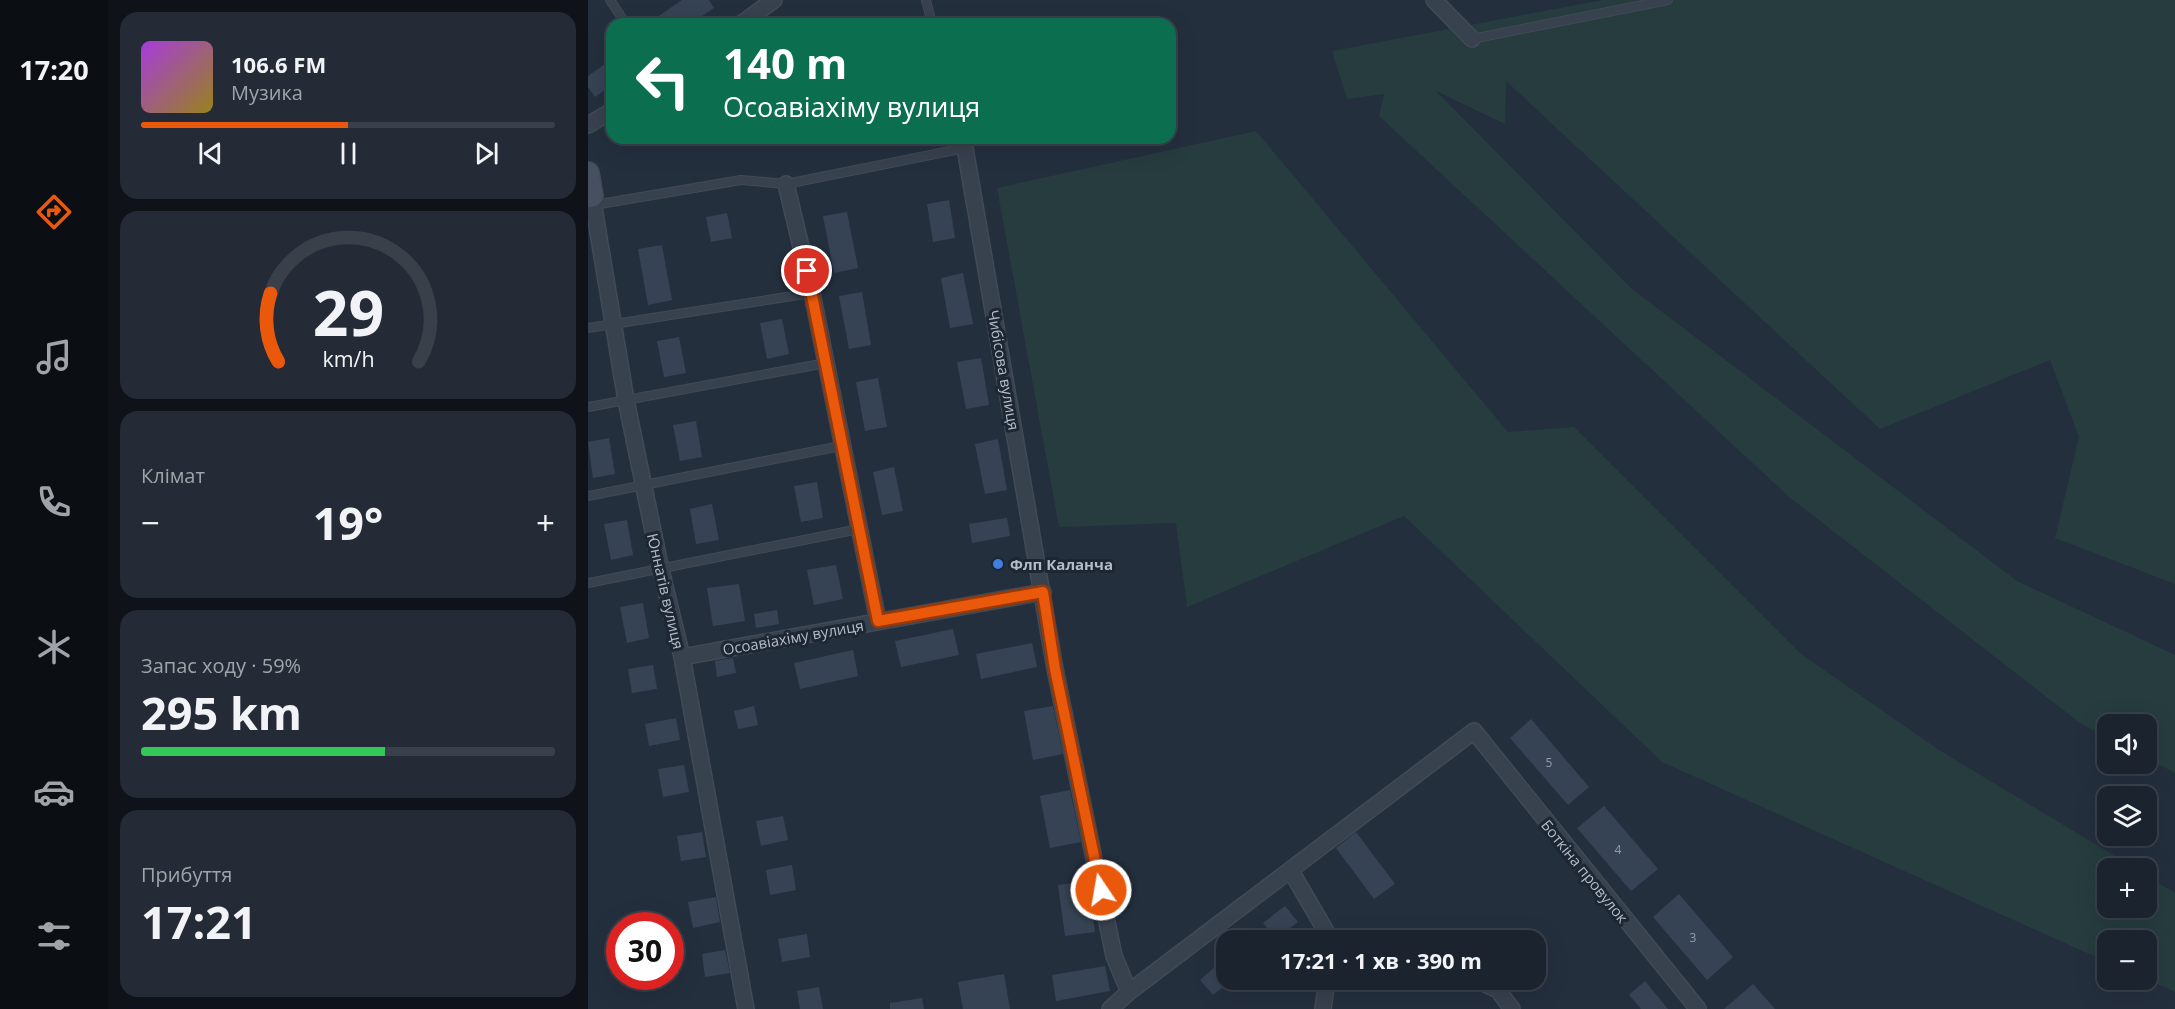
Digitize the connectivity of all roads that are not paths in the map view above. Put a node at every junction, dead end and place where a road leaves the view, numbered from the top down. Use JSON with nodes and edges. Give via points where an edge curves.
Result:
{"nodes":[{"id":1,"x":610,"y":0,"type":"edge"},
{"id":2,"x":774,"y":0,"type":"edge"},
{"id":3,"x":926,"y":0,"type":"edge"},
{"id":4,"x":1434,"y":0,"type":"edge"},
{"id":5,"x":1668,"y":0,"type":"edge"},
{"id":6,"x":622,"y":18,"type":"edge"},
{"id":7,"x":749,"y":18,"type":"edge"},
{"id":8,"x":930,"y":18,"type":"edge"},
{"id":9,"x":1472,"y":39,"type":"joint"},
{"id":10,"x":606,"y":114,"type":"edge"},
{"id":11,"x":588,"y":125,"type":"edge"},
{"id":12,"x":960,"y":144,"type":"edge"},
{"id":13,"x":964,"y":144,"type":"edge"},
{"id":14,"x":588,"y":172,"type":"edge"},
{"id":15,"x":786,"y":184,"type":"junction"},
{"id":16,"x":591,"y":199,"type":"edge"},
{"id":17,"x":812,"y":293,"type":"junction"},
{"id":18,"x":614,"y":324,"type":"junction"},
{"id":19,"x":588,"y":328,"type":"edge"},
{"id":20,"x":826,"y":363,"type":"junction"},
{"id":21,"x":627,"y":400,"type":"junction"},
{"id":22,"x":588,"y":407,"type":"edge"},
{"id":23,"x":841,"y":446,"type":"junction"},
{"id":24,"x":643,"y":486,"type":"junction"},
{"id":25,"x":588,"y":496,"type":"edge"},
{"id":26,"x":859,"y":529,"type":"junction"},
{"id":27,"x":661,"y":570,"type":"junction"},
{"id":28,"x":588,"y":583,"type":"edge"},
{"id":29,"x":1043,"y":592,"type":"junction"},
{"id":30,"x":878,"y":621,"type":"junction"},
{"id":31,"x":681,"y":657,"type":"junction"},
{"id":32,"x":1291,"y":870,"type":"junction"},
{"id":33,"x":1325,"y":930,"type":"edge"},
{"id":34,"x":1326,"y":990,"type":"edge"},
{"id":35,"x":1498,"y":990,"type":"edge"},
{"id":36,"x":1129,"y":992,"type":"junction"},
{"id":37,"x":746,"y":1009,"type":"edge"},
{"id":38,"x":1110,"y":1009,"type":"edge"},
{"id":39,"x":1323,"y":1009,"type":"edge"},
{"id":40,"x":1512,"y":1009,"type":"edge"},
{"id":41,"x":1698,"y":1009,"type":"edge"}],
"edges":[{"from":1,"to":6,"type":"lane"},
{"from":2,"to":7,"type":"street"},
{"from":3,"to":8,"type":"lane"},
{"from":4,"to":9,"type":"street"},
{"from":5,"to":9,"type":"lane"},
{"from":10,"to":11,"type":"street"},
{"from":12,"to":15,"type":"lane"},
{"from":13,"to":29,"type":"street","name":"Чибісова вулиця"},
{"from":14,"to":16,"type":"main road","name":"Юннатів вулиця"},
{"from":15,"to":16,"type":"lane","via":[[741,180]]},
{"from":15,"to":17,"type":"street"},
{"from":16,"to":18,"type":"street","name":"Юннатів вулиця"},
{"from":17,"to":18,"type":"lane"},
{"from":17,"to":20,"type":"street"},
{"from":18,"to":19,"type":"lane"},
{"from":18,"to":21,"type":"street","name":"Юннатів вулиця"},
{"from":20,"to":21,"type":"lane"},
{"from":20,"to":23,"type":"street"},
{"from":21,"to":22,"type":"lane"},
{"from":21,"to":24,"type":"street","name":"Юннатів вулиця"},
{"from":23,"to":24,"type":"lane"},
{"from":23,"to":26,"type":"street"},
{"from":24,"to":25,"type":"lane"},
{"from":24,"to":27,"type":"street","name":"Юннатів вулиця"},
{"from":26,"to":27,"type":"lane"},
{"from":26,"to":30,"type":"street"},
{"from":27,"to":28,"type":"lane"},
{"from":27,"to":31,"type":"street","name":"Юннатів вулиця"},
{"from":29,"to":30,"type":"street","name":"Осоавіахіму вулиця"},
{"from":29,"to":36,"type":"street","via":[[1114,956]]},
{"from":30,"to":31,"type":"street","name":"Осоавіахіму вулиця"},
{"from":31,"to":37,"type":"street","name":"Юннатів вулиця"},
{"from":32,"to":33,"type":"street"},
{"from":32,"to":36,"type":"street"},
{"from":32,"to":41,"type":"street","name":"Боткіна провулок","via":[[1474,731]]},
{"from":34,"to":39,"type":"street"},
{"from":35,"to":40,"type":"street"},
{"from":36,"to":38,"type":"street"}]}
